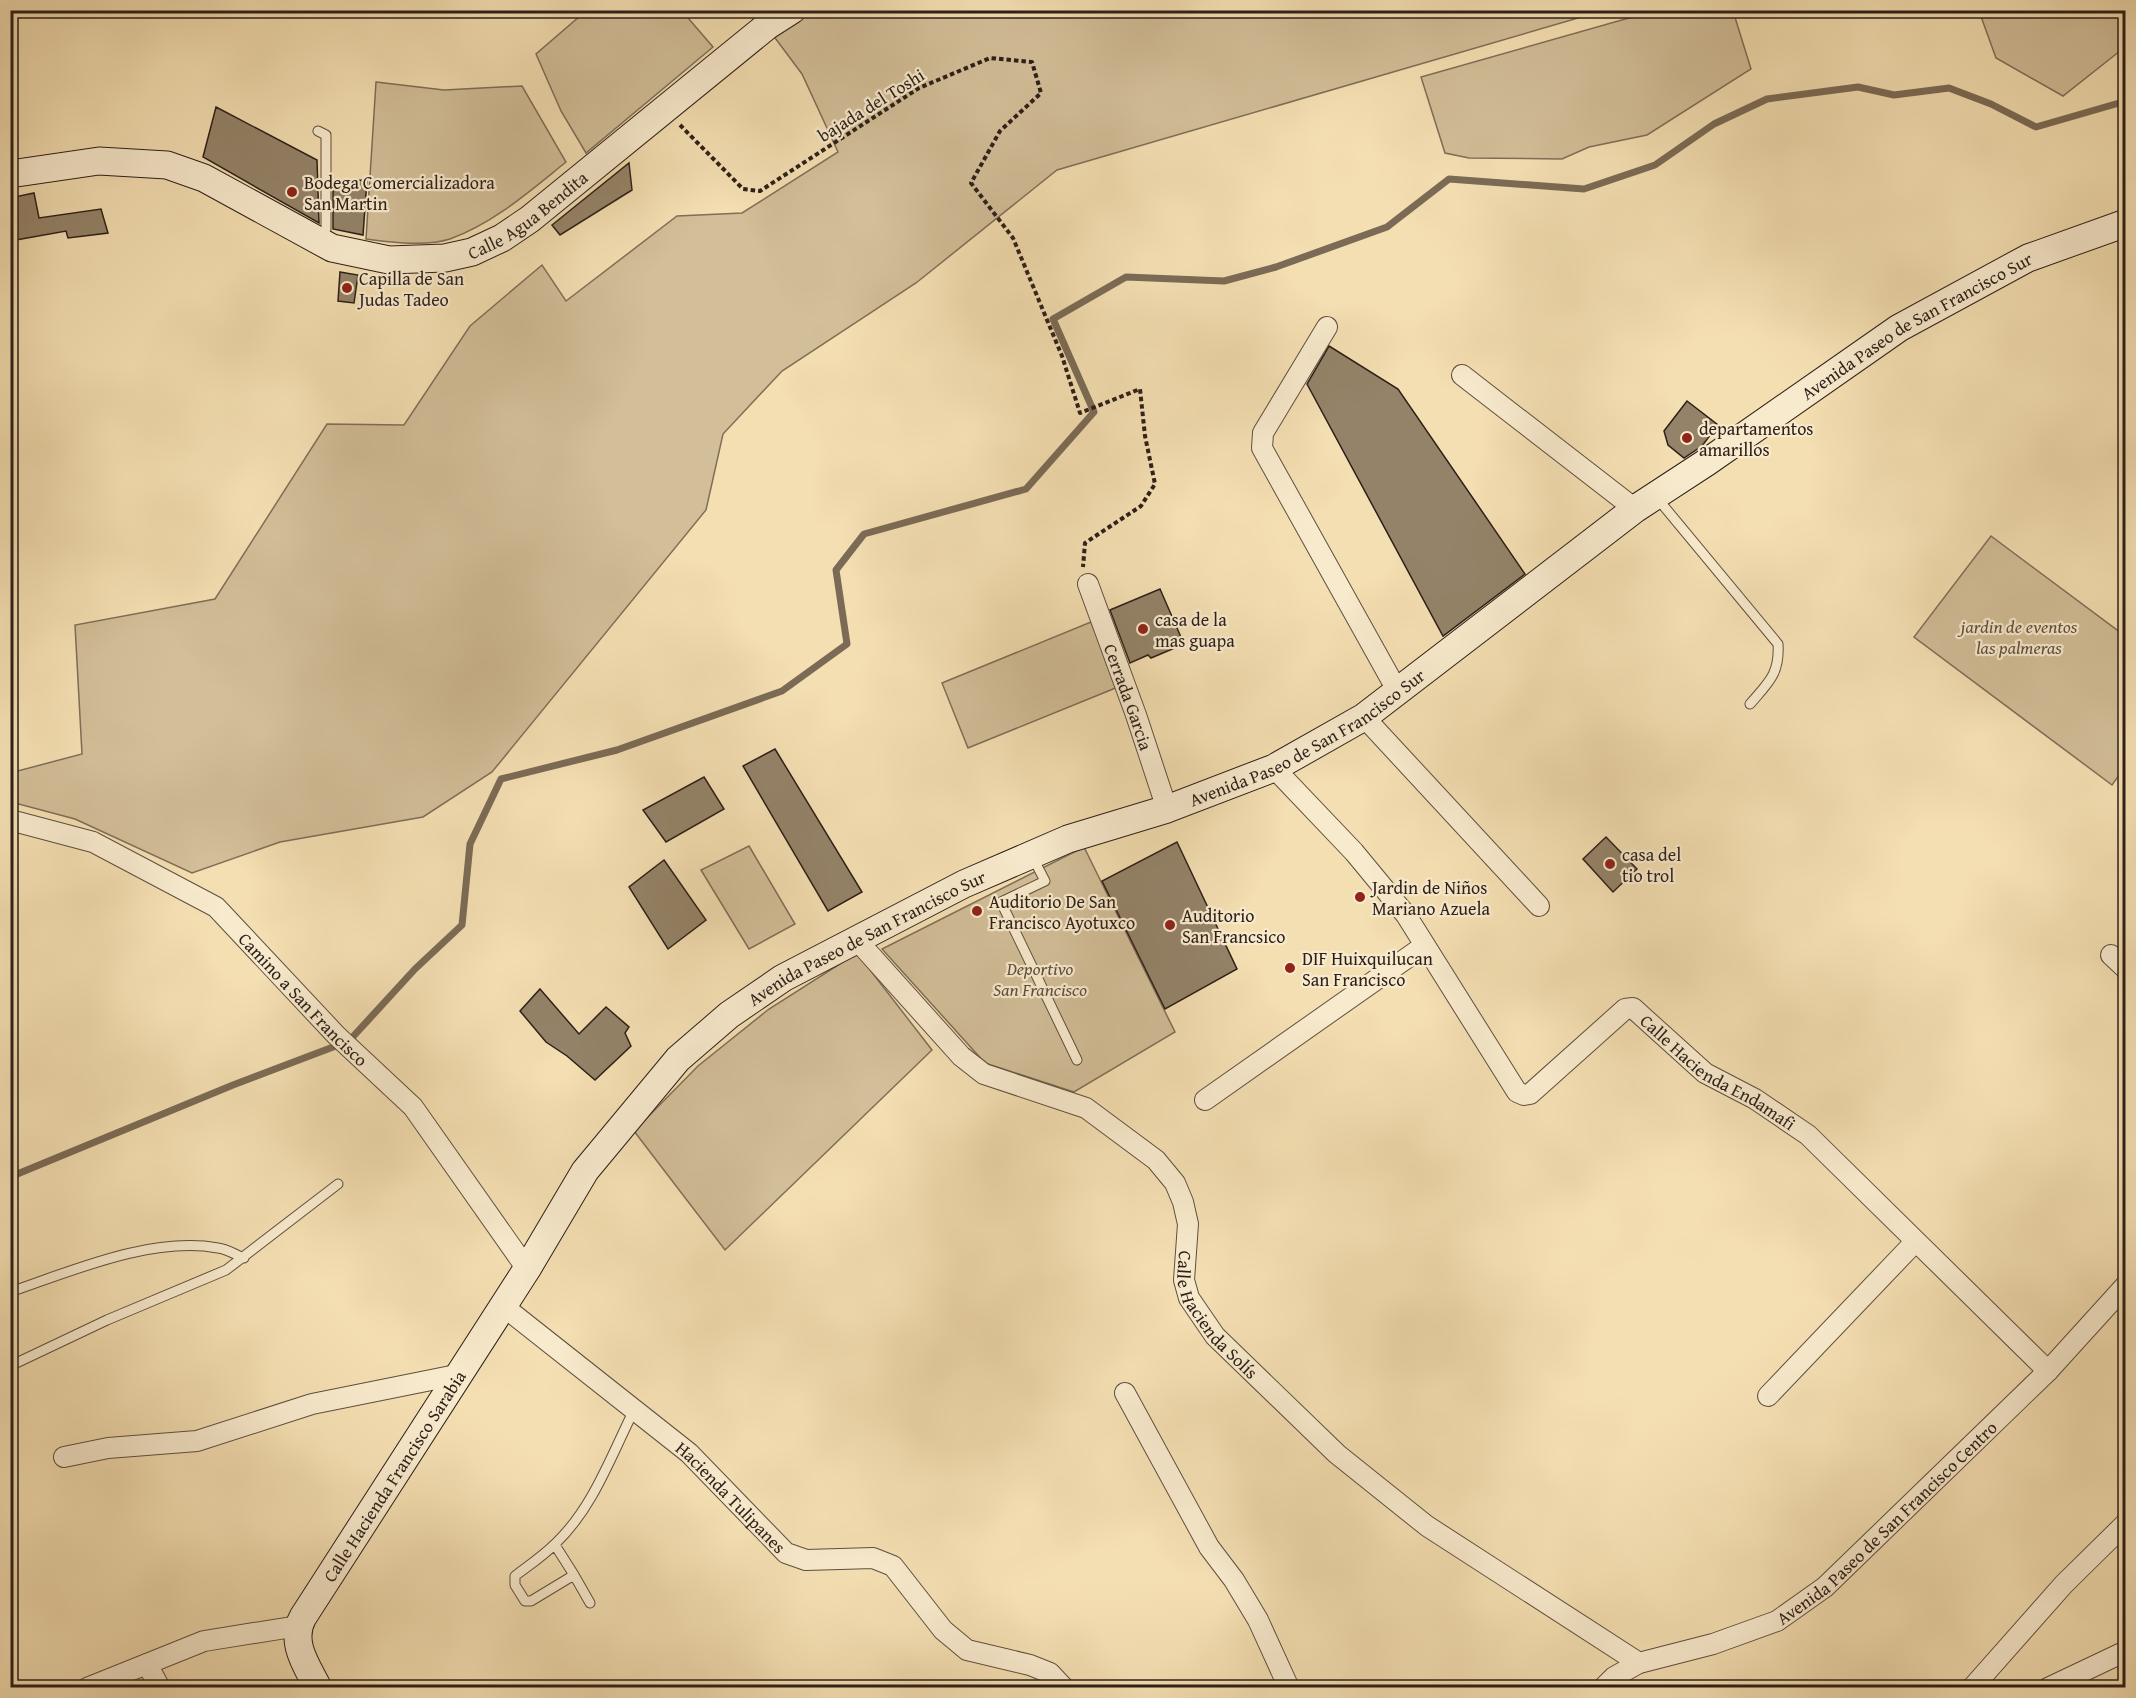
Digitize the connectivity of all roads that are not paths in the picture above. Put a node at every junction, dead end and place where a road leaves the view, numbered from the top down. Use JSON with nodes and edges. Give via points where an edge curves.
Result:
{"nodes":[{"id":1,"x":792,"y":10,"type":"edge"},
{"id":2,"x":318,"y":131,"type":"dead end"},
{"id":3,"x":10,"y":174,"type":"edge"},
{"id":4,"x":2126,"y":223,"type":"edge"},
{"id":5,"x":326,"y":229,"type":"dead end"},
{"id":6,"x":1327,"y":327,"type":"dead end"},
{"id":7,"x":1462,"y":375,"type":"dead end"},
{"id":8,"x":1645,"y":503,"type":"junction"},
{"id":9,"x":1088,"y":584,"type":"road end"},
{"id":10,"x":1398,"y":692,"type":"junction"},
{"id":11,"x":1750,"y":704,"type":"dead end"},
{"id":12,"x":1364,"y":717,"type":"junction"},
{"id":13,"x":1274,"y":768,"type":"junction"},
{"id":14,"x":1167,"y":809,"type":"junction"},
{"id":15,"x":10,"y":820,"type":"edge"},
{"id":16,"x":1031,"y":855,"type":"junction"},
{"id":17,"x":1539,"y":906,"type":"dead end"},
{"id":18,"x":856,"y":939,"type":"junction"},
{"id":19,"x":1424,"y":946,"type":"junction"},
{"id":20,"x":2111,"y":955,"type":"dead end"},
{"id":21,"x":2126,"y":969,"type":"edge"},
{"id":22,"x":1077,"y":1060,"type":"dead end"},
{"id":23,"x":1204,"y":1100,"type":"dead end"},
{"id":24,"x":338,"y":1184,"type":"dead end"},
{"id":25,"x":1915,"y":1242,"type":"junction"},
{"id":26,"x":244,"y":1258,"type":"junction"},
{"id":27,"x":527,"y":1269,"type":"junction"},
{"id":28,"x":2126,"y":1285,"type":"edge"},
{"id":29,"x":10,"y":1292,"type":"edge"},
{"id":30,"x":503,"y":1306,"type":"junction"},
{"id":31,"x":10,"y":1366,"type":"edge"},
{"id":32,"x":2048,"y":1371,"type":"junction"},
{"id":33,"x":456,"y":1375,"type":"junction"},
{"id":34,"x":1125,"y":1394,"type":"dead end"},
{"id":35,"x":1768,"y":1396,"type":"dead end"},
{"id":36,"x":634,"y":1410,"type":"junction"},
{"id":37,"x":64,"y":1457,"type":"dead end"},
{"id":38,"x":2126,"y":1523,"type":"edge"},
{"id":39,"x":555,"y":1545,"type":"junction"},
{"id":40,"x":574,"y":1575,"type":"junction"},
{"id":41,"x":590,"y":1603,"type":"dead end"},
{"id":42,"x":298,"y":1626,"type":"junction"},
{"id":43,"x":2126,"y":1651,"type":"edge"},
{"id":44,"x":1640,"y":1663,"type":"junction"},
{"id":45,"x":147,"y":1664,"type":"junction"},
{"id":46,"x":87,"y":1688,"type":"edge"},
{"id":47,"x":160,"y":1688,"type":"edge"},
{"id":48,"x":318,"y":1688,"type":"edge"},
{"id":49,"x":1064,"y":1688,"type":"edge"},
{"id":50,"x":1289,"y":1688,"type":"edge"},
{"id":51,"x":1602,"y":1688,"type":"edge"},
{"id":52,"x":1972,"y":1688,"type":"edge"},
{"id":53,"x":2048,"y":1688,"type":"edge"}],
"edges":[{"from":1,"to":3,"type":"main road","name":"Calle Agua Bendita","via":[[767,26],[530,219],[472,252],[445,258],[389,260],[332,248],[204,178],[166,165],[99,161]]},
{"from":2,"to":5,"type":"lane","via":[[326,135]]},
{"from":4,"to":8,"type":"main road","name":"Avenida Paseo de San Francisco Sur","via":[[2028,258],[1899,328]]},
{"from":6,"to":10,"type":"street","via":[[1263,433],[1262,448]]},
{"from":7,"to":8,"type":"street"},
{"from":8,"to":10,"type":"main road","name":"Avenida Paseo de San Francisco Sur"},
{"from":8,"to":11,"type":"lane","via":[[1778,644],[1775,674]]},
{"from":9,"to":14,"type":"street","name":"Cerrada Garcia"},
{"from":10,"to":12,"type":"main road","name":"Avenida Paseo de San Francisco Sur"},
{"from":12,"to":13,"type":"main road","name":"Avenida Paseo de San Francisco Sur"},
{"from":12,"to":17,"type":"street"},
{"from":13,"to":14,"type":"main road","name":"Avenida Paseo de San Francisco Sur"},
{"from":13,"to":19,"type":"street","name":"Calle Hacienda Endamafi","via":[[1354,852],[1406,915]]},
{"from":14,"to":16,"type":"main road","name":"Avenida Paseo de San Francisco Sur","via":[[1068,839]]},
{"from":15,"to":27,"type":"street","name":"Camino a San Francisco","via":[[93,842],[216,908],[336,1035],[413,1107]]},
{"from":16,"to":18,"type":"main road","name":"Avenida Paseo de San Francisco Sur"},
{"from":16,"to":22,"type":"lane","via":[[1045,881],[1001,902]]},
{"from":18,"to":27,"type":"main road","name":"Avenida Paseo de San Francisco Sur","via":[[783,978],[729,1015],[678,1059],[585,1171]]},
{"from":18,"to":44,"type":"street","name":"Calle Hacienda Solís","via":[[961,1056],[984,1074],[1086,1108],[1156,1160],[1175,1183],[1183,1202],[1188,1224],[1184,1280],[1189,1298],[1215,1336],[1337,1454],[1427,1526]]},
{"from":19,"to":23,"type":"street"},
{"from":19,"to":25,"type":"street","name":"Calle Hacienda Endamafi","via":[[1517,1092],[1530,1094],[1625,1009],[1633,1008],[1706,1073],[1755,1099],[1808,1135]]},
{"from":20,"to":21,"type":"street"},
{"from":24,"to":26,"type":"lane"},
{"from":25,"to":32,"type":"street","name":"Calle Hacienda Endamafi"},
{"from":25,"to":35,"type":"street"},
{"from":26,"to":29,"type":"lane","via":[[220,1248],[196,1246],[126,1252]]},
{"from":26,"to":31,"type":"lane","via":[[226,1270]]},
{"from":27,"to":30,"type":"main road","name":"Calle Hacienda Francisco Sarabia"},
{"from":28,"to":32,"type":"street","name":"Avenida Paseo de San Francisco Centro"},
{"from":30,"to":33,"type":"main road","name":"Calle Hacienda Francisco Sarabia"},
{"from":30,"to":36,"type":"street","name":"Hacienda Tulipanes"},
{"from":32,"to":44,"type":"street","name":"Avenida Paseo de San Francisco Centro","via":[[1815,1594],[1777,1621],[1713,1644]]},
{"from":33,"to":37,"type":"street","via":[[312,1404],[198,1441],[108,1448]]},
{"from":33,"to":42,"type":"main road","name":"Calle Hacienda Francisco Sarabia"},
{"from":34,"to":50,"type":"street","via":[[1209,1547],[1258,1620]]},
{"from":36,"to":39,"type":"lane","via":[[593,1495]]},
{"from":36,"to":49,"type":"street","name":"Hacienda Tulipanes","via":[[689,1453],[786,1553],[806,1560],[873,1558],[893,1566],[943,1630],[968,1650],[1050,1672]]},
{"from":38,"to":52,"type":"street","via":[[2064,1584]]},
{"from":39,"to":40,"type":"lane"},
{"from":39,"to":40,"type":"lane","via":[[515,1576],[515,1585],[525,1601]]},
{"from":40,"to":41,"type":"lane"},
{"from":42,"to":45,"type":"street","via":[[204,1641]]},
{"from":42,"to":48,"type":"main road","via":[[303,1658]]},
{"from":43,"to":53,"type":"street"},
{"from":44,"to":51,"type":"street","name":"Avenida Paseo de San Francisco Centro"},
{"from":45,"to":46,"type":"street"},
{"from":45,"to":47,"type":"street"}]}
